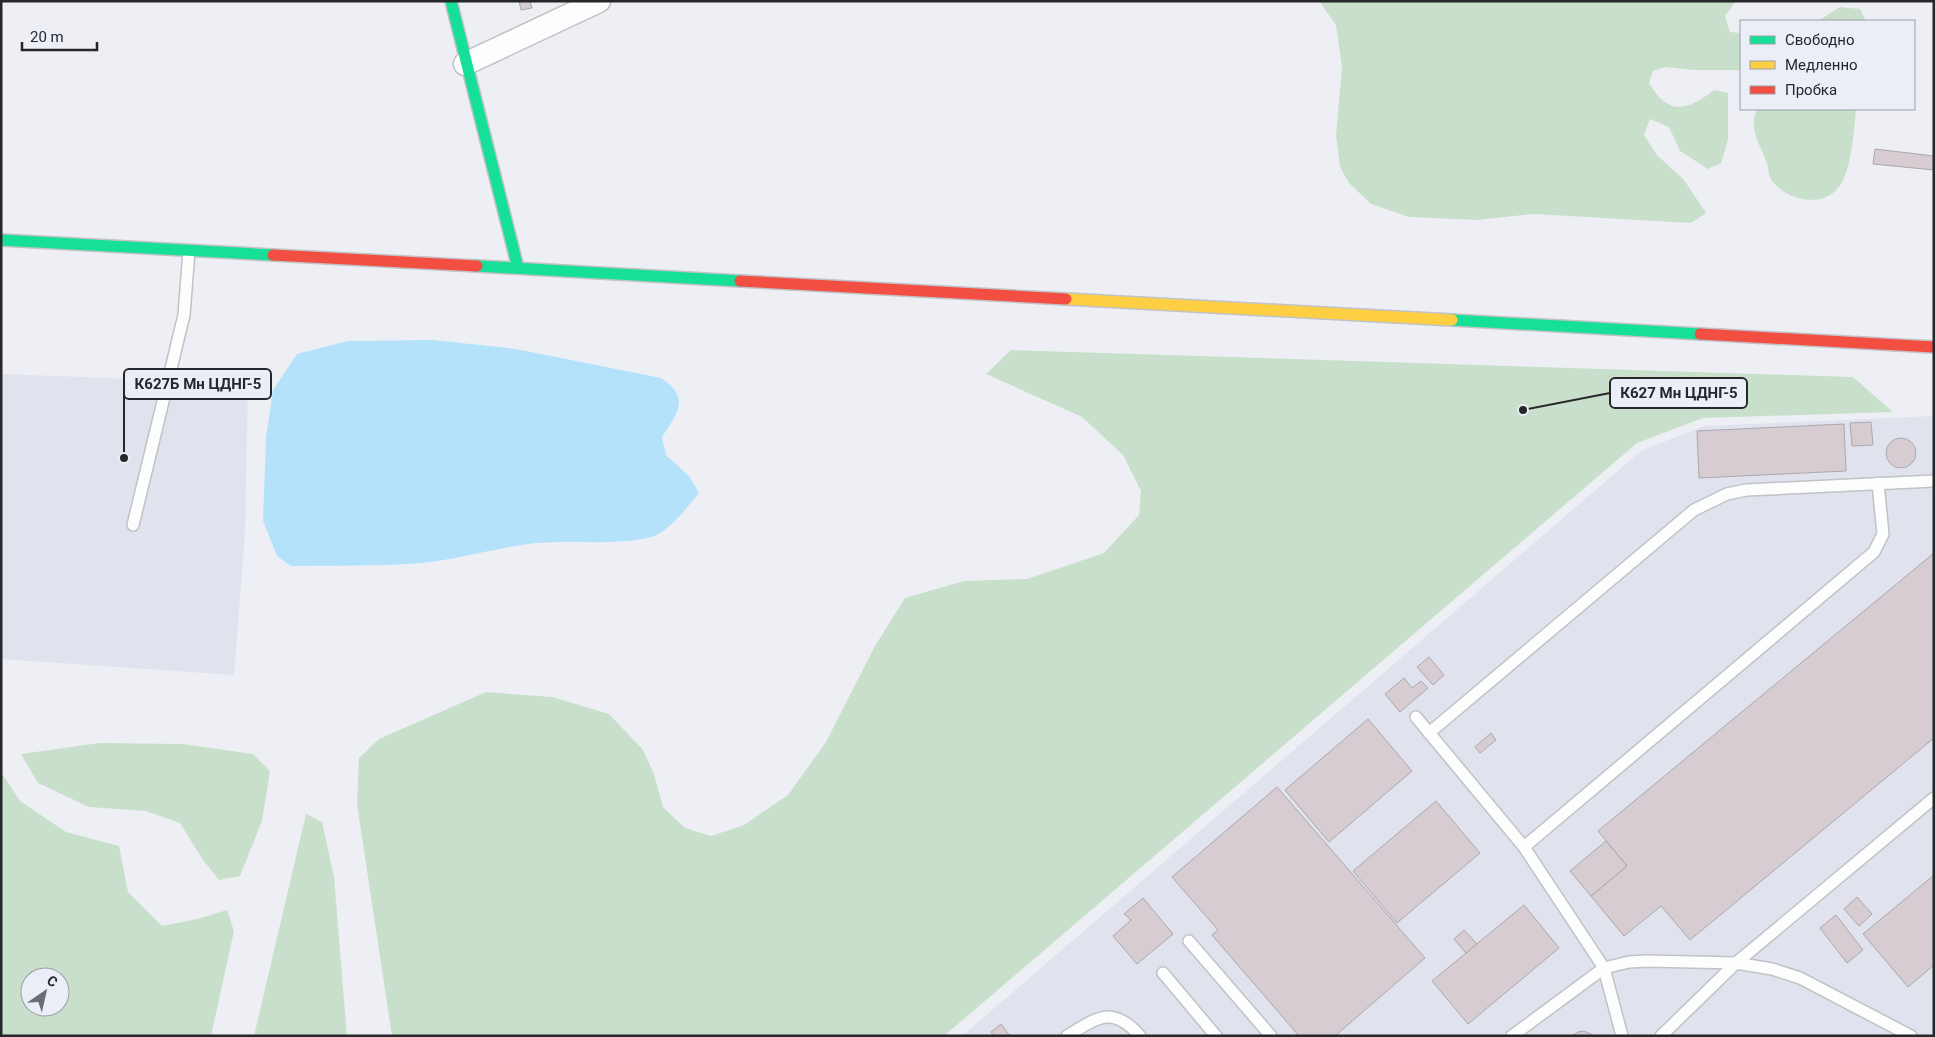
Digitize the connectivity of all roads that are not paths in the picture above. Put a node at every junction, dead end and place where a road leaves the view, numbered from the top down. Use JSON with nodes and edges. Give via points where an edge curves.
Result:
{"nodes":[{"id":1,"x":450,"y":1,"type":"edge"},
{"id":2,"x":599,"y":1,"type":"edge"},
{"id":3,"x":465,"y":64,"type":"junction"},
{"id":4,"x":1,"y":240,"type":"edge"},
{"id":5,"x":189,"y":251,"type":"junction"},
{"id":6,"x":518,"y":268,"type":"junction"},
{"id":7,"x":1934,"y":347,"type":"edge"},
{"id":8,"x":1934,"y":481,"type":"edge"},
{"id":9,"x":1878,"y":483,"type":"junction"},
{"id":10,"x":133,"y":525,"type":"dead end"},
{"id":11,"x":1416,"y":717,"type":"dead end"},
{"id":12,"x":1429,"y":733,"type":"junction"},
{"id":13,"x":1934,"y":798,"type":"edge"},
{"id":14,"x":1524,"y":847,"type":"junction"},
{"id":15,"x":1190,"y":941,"type":"dead end"},
{"id":16,"x":1736,"y":963,"type":"junction"},
{"id":17,"x":1604,"y":968,"type":"junction"},
{"id":18,"x":1164,"y":973,"type":"dead end"},
{"id":19,"x":1067,"y":1036,"type":"edge"},
{"id":20,"x":1140,"y":1036,"type":"edge"},
{"id":21,"x":1216,"y":1036,"type":"edge"},
{"id":22,"x":1271,"y":1036,"type":"edge"},
{"id":23,"x":1512,"y":1036,"type":"edge"},
{"id":24,"x":1622,"y":1036,"type":"edge"},
{"id":25,"x":1661,"y":1036,"type":"edge"},
{"id":26,"x":1911,"y":1036,"type":"edge"}],
"edges":[{"from":1,"to":3,"type":"main road"},
{"from":2,"to":3,"type":"street"},
{"from":3,"to":6,"type":"main road"},
{"from":4,"to":5,"type":"main road"},
{"from":5,"to":6,"type":"main road"},
{"from":5,"to":10,"type":"lane","via":[[184,316]]},
{"from":6,"to":7,"type":"main road"},
{"from":8,"to":9,"type":"lane"},
{"from":9,"to":12,"type":"lane","via":[[1746,490],[1727,494],[1694,510]]},
{"from":9,"to":14,"type":"lane","via":[[1883,534],[1874,552]]},
{"from":11,"to":12,"type":"lane"},
{"from":12,"to":14,"type":"lane"},
{"from":13,"to":16,"type":"lane"},
{"from":14,"to":17,"type":"lane"},
{"from":15,"to":22,"type":"lane"},
{"from":16,"to":17,"type":"lane","via":[[1648,961]]},
{"from":16,"to":25,"type":"lane"},
{"from":16,"to":26,"type":"lane","via":[[1800,978]]},
{"from":17,"to":23,"type":"lane"},
{"from":17,"to":24,"type":"lane"},
{"from":18,"to":21,"type":"lane"},
{"from":19,"to":20,"type":"lane","via":[[1108,1015],[1132,1026]]}]}
